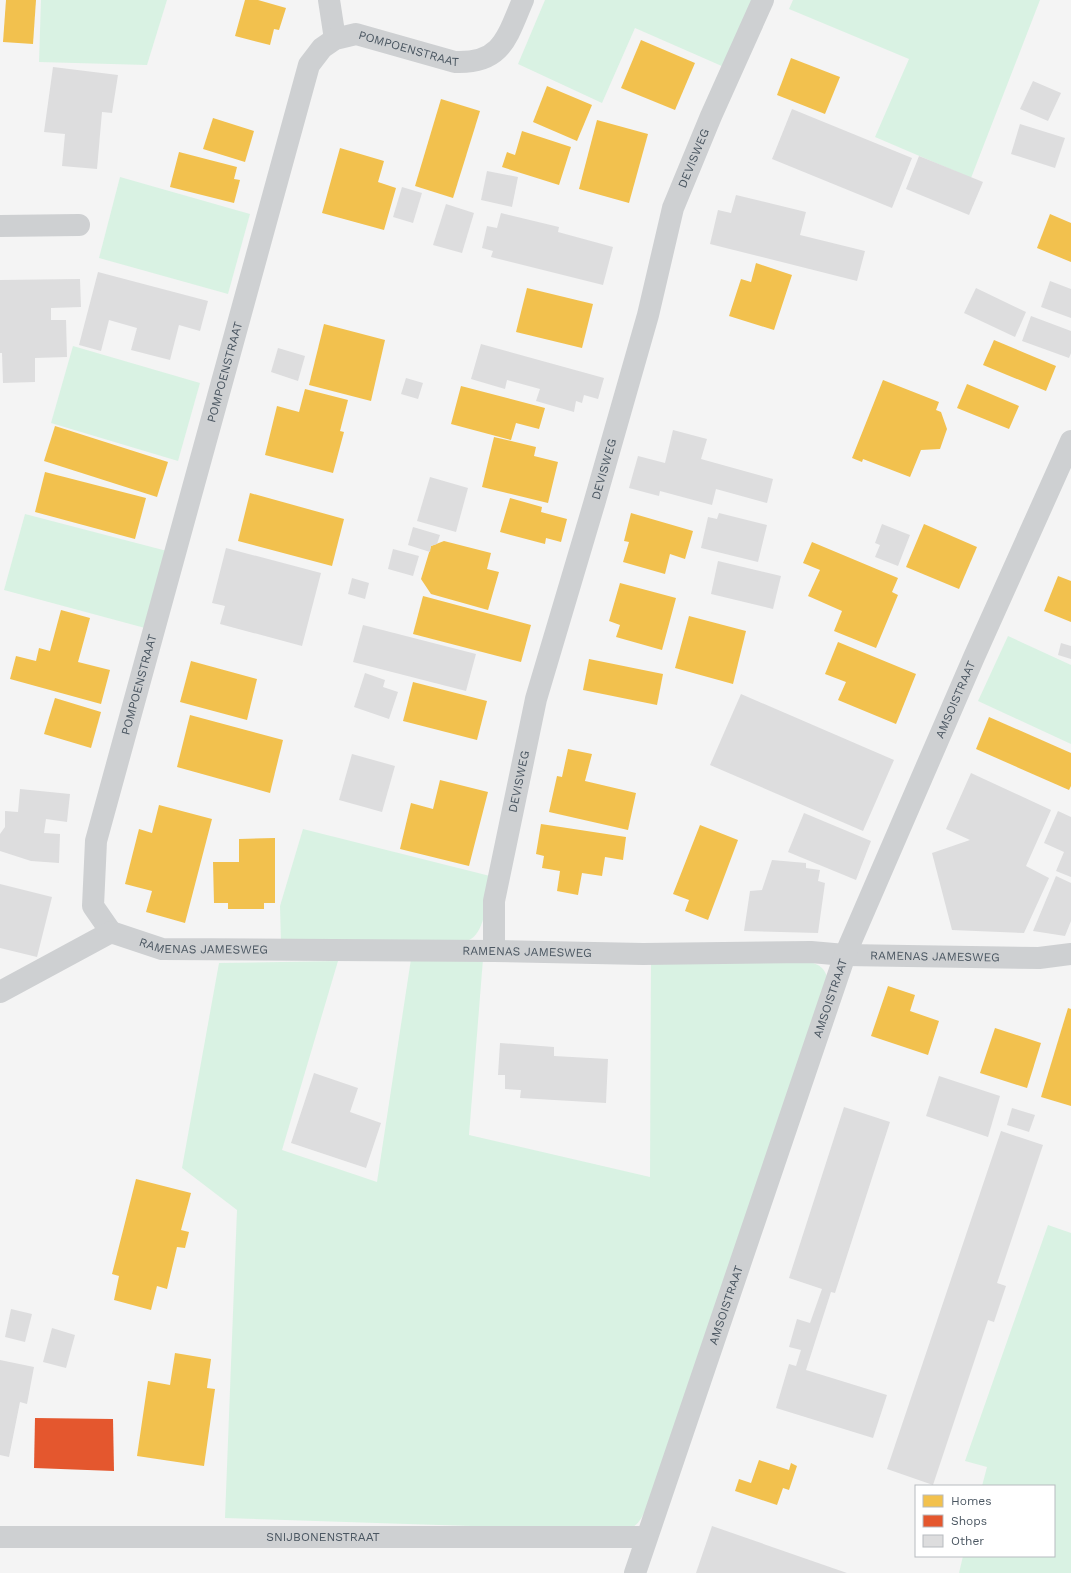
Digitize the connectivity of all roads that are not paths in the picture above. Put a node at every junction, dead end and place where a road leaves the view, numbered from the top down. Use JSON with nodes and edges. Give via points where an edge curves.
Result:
{"nodes":[{"id":1,"x":329,"y":0,"type":"edge"},
{"id":2,"x":523,"y":0,"type":"edge"},
{"id":3,"x":763,"y":0,"type":"edge"},
{"id":4,"x":335,"y":39,"type":"junction"},
{"id":5,"x":79,"y":225,"type":"dead end"},
{"id":6,"x":0,"y":226,"type":"edge"},
{"id":7,"x":1071,"y":441,"type":"edge"},
{"id":8,"x":111,"y":932,"type":"junction"},
{"id":9,"x":494,"y":951,"type":"junction"},
{"id":10,"x":1071,"y":954,"type":"edge"},
{"id":11,"x":845,"y":955,"type":"junction"},
{"id":12,"x":0,"y":992,"type":"edge"},
{"id":13,"x":0,"y":1537,"type":"edge"},
{"id":14,"x":646,"y":1538,"type":"junction"},
{"id":15,"x":635,"y":1573,"type":"edge"}],
"edges":[{"from":1,"to":4,"type":"street"},
{"from":2,"to":4,"type":"street","name":"POMPOENSTRAAT","via":[[507,37],[494,53],[481,60],[455,62],[356,34]]},
{"from":3,"to":9,"type":"street","name":"DEVISWEG","via":[[673,208],[646,323],[536,699],[494,901]]},
{"from":4,"to":8,"type":"street","name":"POMPOENSTRAAT","via":[[322,48],[309,66],[96,841],[94,906]]},
{"from":5,"to":6,"type":"street"},
{"from":7,"to":11,"type":"street","name":"AMSOISTRAAT"},
{"from":8,"to":9,"type":"street","name":"RAMENAS JAMESWEG","via":[[162,949]]},
{"from":8,"to":12,"type":"street"},
{"from":9,"to":11,"type":"street","name":"RAMENAS JAMESWEG","via":[[643,954],[811,952]]},
{"from":10,"to":11,"type":"street","name":"RAMENAS JAMESWEG","via":[[1039,958]]},
{"from":11,"to":14,"type":"street","name":"AMSOISTRAAT"},
{"from":13,"to":14,"type":"street","name":"SNIJBONENSTRAAT"},
{"from":14,"to":15,"type":"street","name":"AMSOISTRAAT"}]}
